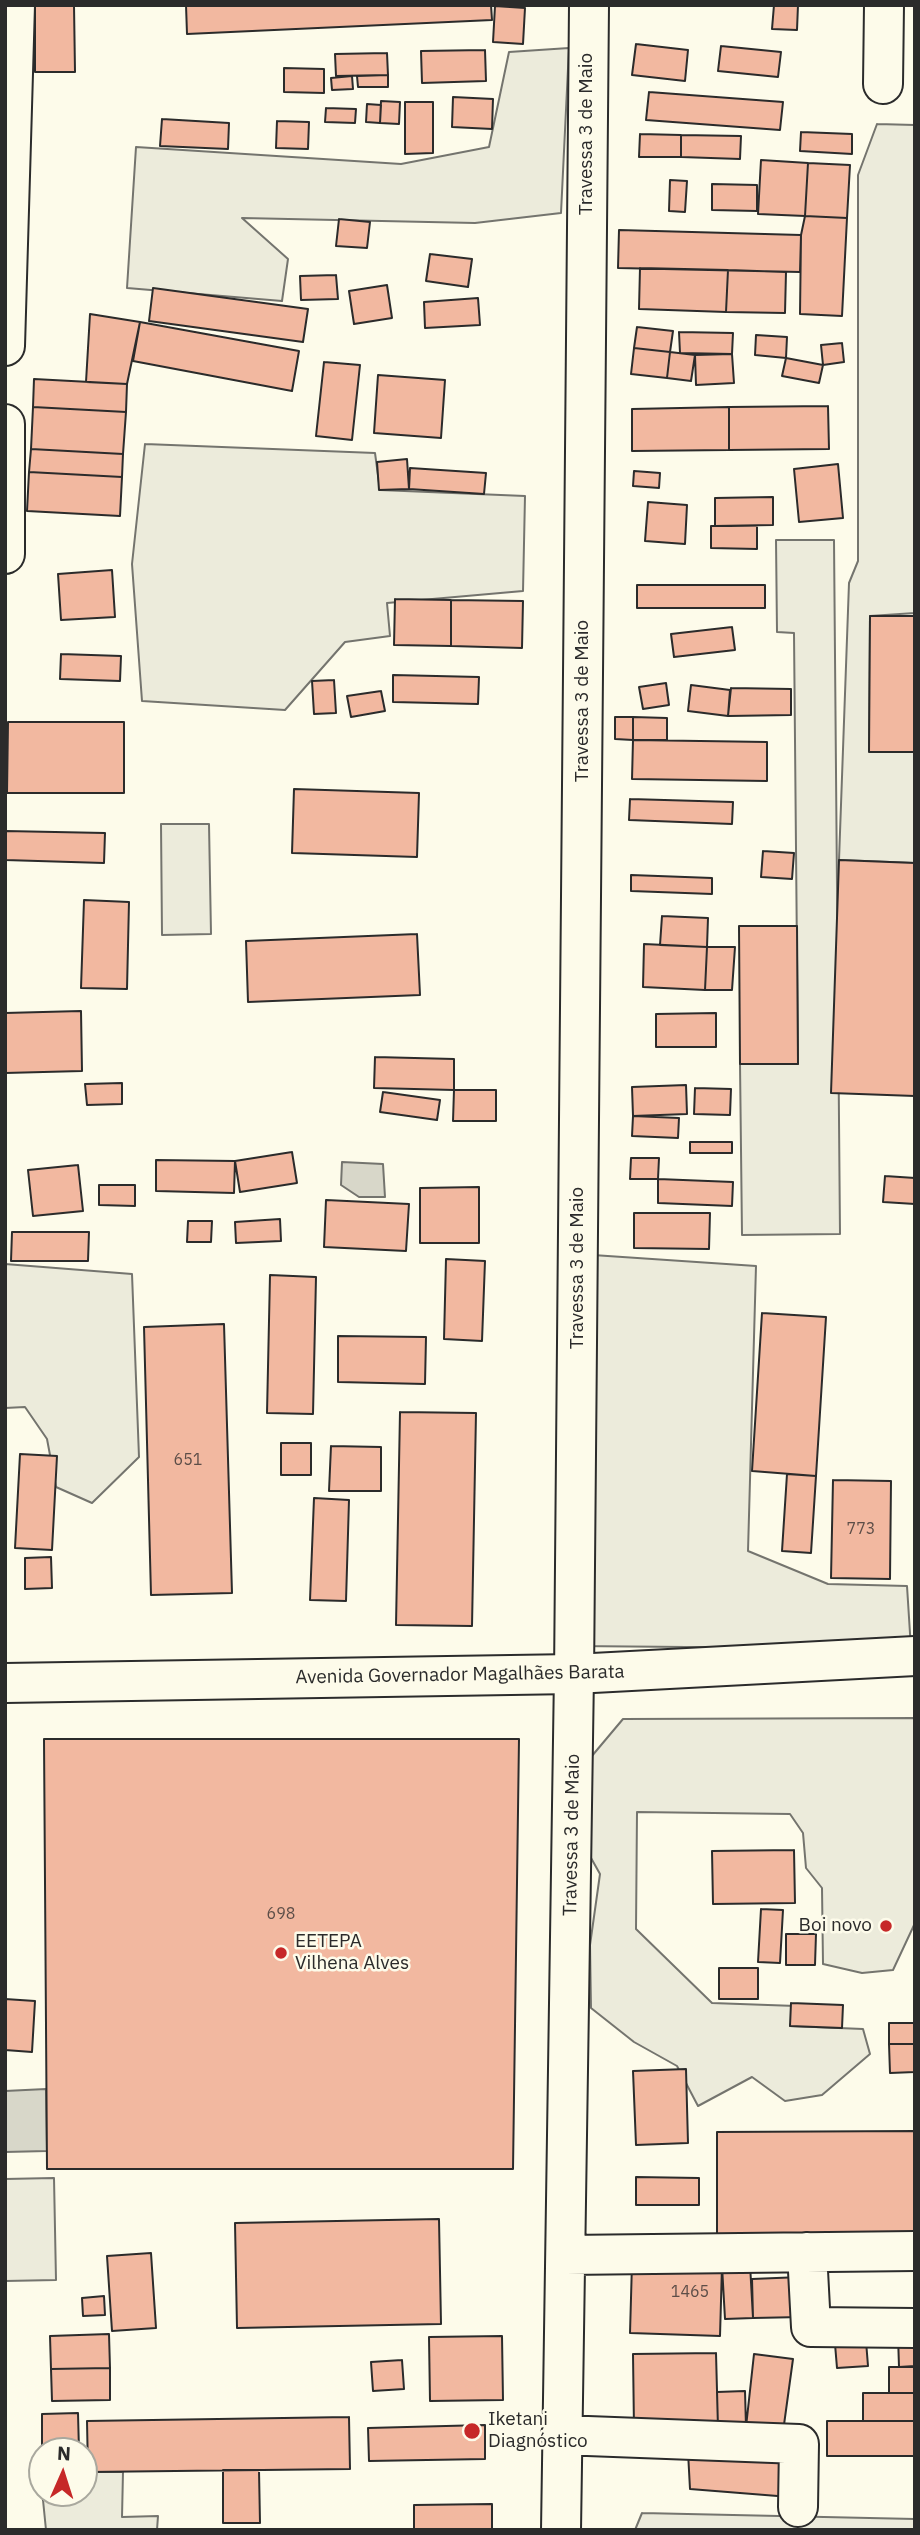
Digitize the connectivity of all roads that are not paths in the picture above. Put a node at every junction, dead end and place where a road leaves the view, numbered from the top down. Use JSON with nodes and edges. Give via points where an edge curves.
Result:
{"nodes":[{"id":1,"x":15,"y":5,"type":"edge"},
{"id":2,"x":589,"y":5,"type":"edge"},
{"id":3,"x":884,"y":5,"type":"edge"},
{"id":4,"x":883,"y":84,"type":"dead end"},
{"id":5,"x":5,"y":346,"type":"edge"},
{"id":6,"x":5,"y":424,"type":"edge"},
{"id":7,"x":5,"y":554,"type":"edge"},
{"id":8,"x":915,"y":1656,"type":"edge"},
{"id":9,"x":574,"y":1674,"type":"junction"},
{"id":10,"x":5,"y":1683,"type":"edge"},
{"id":11,"x":915,"y":2251,"type":"edge"},
{"id":12,"x":807,"y":2252,"type":"junction"},
{"id":13,"x":566,"y":2255,"type":"junction"},
{"id":14,"x":915,"y":2328,"type":"edge"},
{"id":15,"x":561,"y":2435,"type":"junction"},
{"id":16,"x":798,"y":2507,"type":"dead end"},
{"id":17,"x":561,"y":2530,"type":"edge"}],
"edges":[{"from":1,"to":5,"type":"street"},
{"from":2,"to":9,"type":"street","name":"Travessa 3 de Maio"},
{"from":3,"to":4,"type":"street"},
{"from":6,"to":7,"type":"street"},
{"from":8,"to":9,"type":"street","name":"Avenida Governador Magalhães Barata"},
{"from":9,"to":10,"type":"street","name":"Avenida Governador Magalhães Barata"},
{"from":9,"to":13,"type":"street","name":"Travessa 3 de Maio"},
{"from":11,"to":12,"type":"street"},
{"from":12,"to":13,"type":"street"},
{"from":12,"to":14,"type":"street","via":[[811,2328]]},
{"from":13,"to":15,"type":"street","name":"Travessa 3 de Maio"},
{"from":15,"to":16,"type":"street","via":[[799,2444]]},
{"from":15,"to":17,"type":"street","name":"Travessa 3 de Maio"}]}
